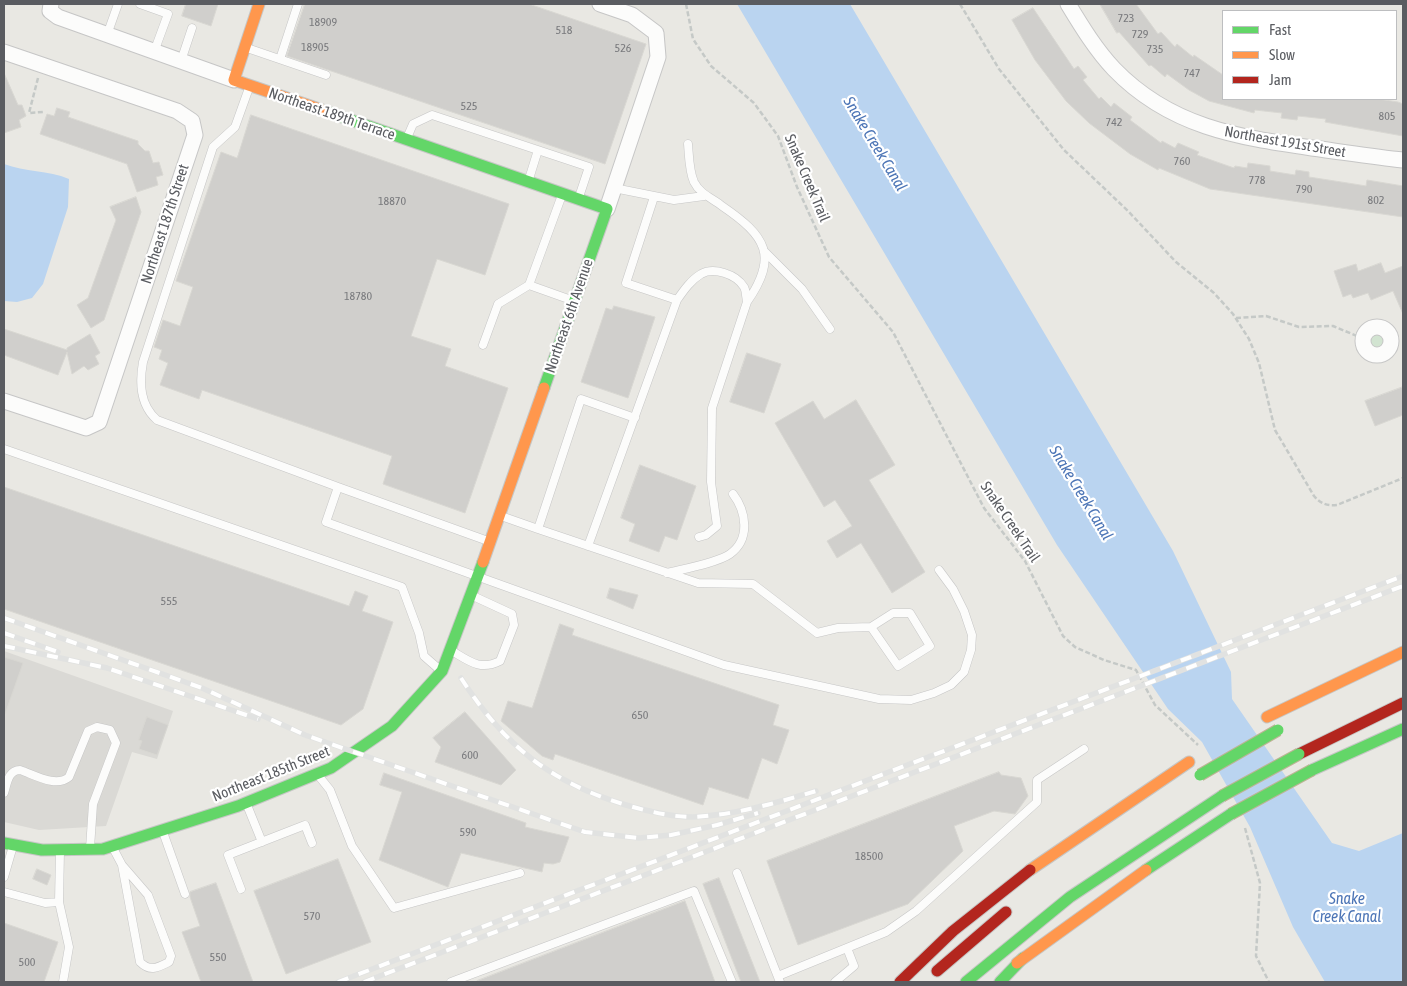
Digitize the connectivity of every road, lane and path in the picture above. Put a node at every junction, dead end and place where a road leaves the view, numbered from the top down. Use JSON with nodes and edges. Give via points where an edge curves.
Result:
{"nodes":[{"id":1,"x":51,"y":4,"type":"edge"},
{"id":2,"x":118,"y":4,"type":"edge"},
{"id":3,"x":140,"y":4,"type":"edge"},
{"id":4,"x":260,"y":4,"type":"edge"},
{"id":5,"x":298,"y":4,"type":"edge"},
{"id":6,"x":600,"y":4,"type":"edge"},
{"id":7,"x":686,"y":4,"type":"edge"},
{"id":8,"x":960,"y":4,"type":"edge"},
{"id":9,"x":1068,"y":4,"type":"edge"},
{"id":10,"x":192,"y":28,"type":"dead end"},
{"id":11,"x":107,"y":35,"type":"junction"},
{"id":12,"x":245,"y":47,"type":"junction"},
{"id":13,"x":4,"y":52,"type":"edge"},
{"id":14,"x":154,"y":52,"type":"junction"},
{"id":15,"x":280,"y":59,"type":"junction"},
{"id":16,"x":181,"y":61,"type":"junction"},
{"id":17,"x":42,"y":64,"type":"junction"},
{"id":18,"x":326,"y":75,"type":"dead end"},
{"id":19,"x":234,"y":80,"type":"junction"},
{"id":20,"x":250,"y":86,"type":"junction"},
{"id":21,"x":43,"y":112,"type":"dead end"},
{"id":22,"x":406,"y":140,"type":"junction"},
{"id":23,"x":688,"y":144,"type":"dead end"},
{"id":24,"x":538,"y":150,"type":"junction"},
{"id":25,"x":1403,"y":160,"type":"edge"},
{"id":26,"x":528,"y":182,"type":"junction"},
{"id":27,"x":614,"y":188,"type":"junction"},
{"id":28,"x":562,"y":194,"type":"junction"},
{"id":29,"x":704,"y":196,"type":"junction"},
{"id":30,"x":654,"y":197,"type":"junction"},
{"id":31,"x":578,"y":199,"type":"junction"},
{"id":32,"x":607,"y":209,"type":"junction"},
{"id":33,"x":765,"y":252,"type":"junction"},
{"id":34,"x":529,"y":285,"type":"junction"},
{"id":35,"x":677,"y":300,"type":"junction"},
{"id":36,"x":574,"y":301,"type":"junction"},
{"id":37,"x":747,"y":302,"type":"junction"},
{"id":38,"x":1236,"y":318,"type":"junction"},
{"id":39,"x":830,"y":329,"type":"dead end"},
{"id":40,"x":1364,"y":339,"type":"joint"},
{"id":41,"x":1397,"y":343,"type":"edge"},
{"id":42,"x":483,"y":345,"type":"dead end"},
{"id":43,"x":4,"y":401,"type":"edge"},
{"id":44,"x":635,"y":418,"type":"junction"},
{"id":45,"x":4,"y":449,"type":"edge"},
{"id":46,"x":1403,"y":478,"type":"edge"},
{"id":47,"x":338,"y":487,"type":"junction"},
{"id":48,"x":733,"y":494,"type":"dead end"},
{"id":49,"x":499,"y":515,"type":"junction"},
{"id":50,"x":538,"y":529,"type":"junction"},
{"id":51,"x":699,"y":537,"type":"dead end"},
{"id":52,"x":490,"y":542,"type":"junction"},
{"id":53,"x":588,"y":546,"type":"junction"},
{"id":54,"x":939,"y":570,"type":"dead end"},
{"id":55,"x":665,"y":573,"type":"junction"},
{"id":56,"x":477,"y":578,"type":"junction"},
{"id":57,"x":471,"y":597,"type":"junction"},
{"id":58,"x":871,"y":628,"type":"junction"},
{"id":59,"x":450,"y":650,"type":"junction"},
{"id":60,"x":1403,"y":652,"type":"edge"},
{"id":61,"x":442,"y":671,"type":"junction"},
{"id":62,"x":1403,"y":703,"type":"edge"},
{"id":63,"x":1262,"y":719,"type":"dead end"},
{"id":64,"x":1282,"y":728,"type":"dead end"},
{"id":65,"x":1403,"y":728,"type":"edge"},
{"id":66,"x":1084,"y":750,"type":"dead end"},
{"id":67,"x":1195,"y":755,"type":"joint"},
{"id":68,"x":317,"y":774,"type":"junction"},
{"id":69,"x":1196,"y":778,"type":"dead end"},
{"id":70,"x":4,"y":793,"type":"edge"},
{"id":71,"x":246,"y":802,"type":"junction"},
{"id":72,"x":1242,"y":821,"type":"dead end"},
{"id":73,"x":162,"y":830,"type":"junction"},
{"id":74,"x":262,"y":842,"type":"junction"},
{"id":75,"x":312,"y":843,"type":"dead end"},
{"id":76,"x":8,"y":844,"type":"edge"},
{"id":77,"x":112,"y":846,"type":"junction"},
{"id":78,"x":90,"y":849,"type":"junction"},
{"id":79,"x":60,"y":850,"type":"junction"},
{"id":80,"x":122,"y":865,"type":"junction"},
{"id":81,"x":520,"y":873,"type":"dead end"},
{"id":82,"x":737,"y":873,"type":"dead end"},
{"id":83,"x":4,"y":877,"type":"edge"},
{"id":84,"x":241,"y":889,"type":"dead end"},
{"id":85,"x":4,"y":892,"type":"edge"},
{"id":86,"x":185,"y":894,"type":"dead end"},
{"id":87,"x":59,"y":902,"type":"junction"},
{"id":88,"x":1013,"y":906,"type":"dead end"},
{"id":89,"x":847,"y":948,"type":"junction"},
{"id":90,"x":1023,"y":958,"type":"junction"},
{"id":91,"x":931,"y":976,"type":"dead end"},
{"id":92,"x":779,"y":979,"type":"edge"},
{"id":93,"x":63,"y":982,"type":"edge"},
{"id":94,"x":450,"y":982,"type":"edge"},
{"id":95,"x":732,"y":982,"type":"edge"},
{"id":96,"x":835,"y":982,"type":"edge"},
{"id":97,"x":900,"y":982,"type":"edge"},
{"id":98,"x":966,"y":982,"type":"edge"},
{"id":99,"x":993,"y":982,"type":"edge"},
{"id":100,"x":1000,"y":982,"type":"edge"},
{"id":101,"x":1268,"y":982,"type":"edge"}],
"edges":[{"from":1,"to":11,"type":"street","name":"Northeast 189th Terrace","via":[[50,11],[58,17]]},
{"from":2,"to":11,"type":"lane"},
{"from":3,"to":14,"type":"lane","via":[[168,14]]},
{"from":4,"to":12,"type":"main road"},
{"from":5,"to":15,"type":"lane"},
{"from":6,"to":27,"type":"street","name":"Northeast 6th Avenue","via":[[632,15],[656,33],[658,57]]},
{"from":7,"to":67,"type":"path","name":"Snake Creek Trail","via":[[693,39],[711,66],[754,103],[778,136],[797,188],[829,257],[893,332],[984,508],[1025,561],[1063,636],[1075,647],[1136,670],[1155,705]]},
{"from":8,"to":38,"type":"path","via":[[999,69],[1064,150],[1176,262],[1214,293]]},
{"from":9,"to":25,"type":"street","name":"Northeast 191st Street","via":[[1114,70],[1159,105],[1182,117],[1234,136]]},
{"from":10,"to":16,"type":"lane"},
{"from":11,"to":14,"type":"street","name":"Northeast 189th Terrace"},
{"from":12,"to":15,"type":"lane"},
{"from":12,"to":19,"type":"main road"},
{"from":13,"to":17,"type":"street","name":"Northeast 187th Street"},
{"from":14,"to":16,"type":"street","name":"Northeast 189th Terrace"},
{"from":15,"to":18,"type":"lane"},
{"from":16,"to":19,"type":"street","name":"Northeast 189th Terrace"},
{"from":17,"to":21,"type":"path","via":[[30,113]]},
{"from":17,"to":43,"type":"street","name":"Northeast 187th Street","via":[[177,111],[192,122],[195,135],[99,422],[86,428]]},
{"from":19,"to":20,"type":"main road","name":"Northeast 189th Terrace"},
{"from":20,"to":22,"type":"main road","name":"Northeast 189th Terrace"},
{"from":20,"to":47,"type":"lane","via":[[235,127],[213,147],[143,362],[140,376],[143,397],[150,414],[157,420]]},
{"from":22,"to":24,"type":"lane","via":[[413,124],[432,115]]},
{"from":22,"to":26,"type":"main road","name":"Northeast 189th Terrace"},
{"from":23,"to":29,"type":"lane","via":[[694,181]]},
{"from":24,"to":26,"type":"lane"},
{"from":24,"to":31,"type":"lane","via":[[589,167]]},
{"from":26,"to":28,"type":"main road","name":"Northeast 189th Terrace"},
{"from":27,"to":30,"type":"lane"},
{"from":27,"to":32,"type":"street","name":"Northeast 6th Avenue"},
{"from":28,"to":31,"type":"main road","name":"Northeast 189th Terrace"},
{"from":28,"to":34,"type":"lane"},
{"from":29,"to":30,"type":"lane","via":[[674,200]]},
{"from":29,"to":33,"type":"lane","via":[[738,217],[757,236]]},
{"from":30,"to":35,"type":"lane","via":[[626,283]]},
{"from":31,"to":32,"type":"main road","name":"Northeast 189th Terrace"},
{"from":32,"to":36,"type":"main road","name":"Northeast 6th Avenue"},
{"from":33,"to":37,"type":"lane","via":[[766,264],[761,282]]},
{"from":33,"to":39,"type":"lane","via":[[802,289]]},
{"from":34,"to":36,"type":"lane"},
{"from":34,"to":42,"type":"lane","via":[[498,304]]},
{"from":35,"to":37,"type":"lane","via":[[688,284],[703,273],[716,271],[734,277],[745,287]]},
{"from":35,"to":44,"type":"lane"},
{"from":36,"to":49,"type":"main road","name":"Northeast 6th Avenue"},
{"from":37,"to":51,"type":"lane","via":[[712,408],[711,482],[717,526]]},
{"from":38,"to":40,"type":"path","via":[[1266,316],[1299,328],[1333,326]]},
{"from":38,"to":46,"type":"path","via":[[1259,363],[1275,430],[1320,502],[1337,505]]},
{"from":40,"to":41,"type":"street","via":[[1368,351],[1376,354]]},
{"from":44,"to":50,"type":"lane","via":[[581,399]]},
{"from":44,"to":53,"type":"lane"},
{"from":45,"to":61,"type":"lane","via":[[402,586],[424,656]]},
{"from":47,"to":52,"type":"lane"},
{"from":47,"to":56,"type":"lane","via":[[326,522]]},
{"from":48,"to":55,"type":"lane","via":[[745,521],[739,542],[731,554]]},
{"from":49,"to":50,"type":"lane"},
{"from":49,"to":52,"type":"main road","name":"Northeast 6th Avenue"},
{"from":50,"to":53,"type":"lane"},
{"from":52,"to":56,"type":"main road","name":"Northeast 6th Avenue"},
{"from":53,"to":55,"type":"lane"},
{"from":54,"to":56,"type":"lane","via":[[953,589],[972,634],[969,661],[964,672],[951,685],[911,700],[879,699],[724,665]]},
{"from":55,"to":58,"type":"lane","via":[[698,583],[753,584],[817,633],[838,628]]},
{"from":56,"to":57,"type":"main road","name":"Northeast 6th Avenue"},
{"from":57,"to":59,"type":"main road","name":"Northeast 185th Street"},
{"from":57,"to":59,"type":"lane","via":[[512,614],[514,625],[500,661],[489,666],[475,664]]},
{"from":58,"to":58,"type":"lane","via":[[898,666],[930,646],[910,614],[893,614]]},
{"from":59,"to":61,"type":"main road","name":"Northeast 185th Street"},
{"from":60,"to":63,"type":"main road"},
{"from":61,"to":68,"type":"main road","name":"Northeast 185th Street","via":[[392,726],[356,753]]},
{"from":62,"to":98,"type":"main road","bridge":true,"via":[[1222,796],[1070,898]]},
{"from":64,"to":69,"type":"main road","bridge":true},
{"from":65,"to":90,"type":"main road","bridge":true,"via":[[1312,770],[1230,814]]},
{"from":66,"to":89,"type":"lane","via":[[1037,780],[1037,802],[916,911],[886,932]]},
{"from":67,"to":97,"type":"main road","via":[[1038,864],[953,932]]},
{"from":68,"to":71,"type":"main road","name":"Northeast 185th Street"},
{"from":68,"to":81,"type":"lane","via":[[330,790],[352,846],[394,908]]},
{"from":70,"to":78,"type":"lane","via":[[15,770],[55,781],[65,780],[88,731],[97,727],[110,730],[116,744],[93,804]]},
{"from":71,"to":73,"type":"main road","name":"Northeast 185th Street"},
{"from":71,"to":74,"type":"lane"},
{"from":72,"to":101,"type":"path","via":[[1259,873],[1256,956]]},
{"from":73,"to":77,"type":"main road","name":"Northeast 185th Street"},
{"from":73,"to":86,"type":"lane"},
{"from":74,"to":75,"type":"lane","via":[[305,825]]},
{"from":74,"to":84,"type":"lane","via":[[228,855]]},
{"from":76,"to":79,"type":"main road","name":"Northeast 185th Street"},
{"from":76,"to":83,"type":"lane"},
{"from":77,"to":78,"type":"main road","name":"Northeast 185th Street"},
{"from":77,"to":80,"type":"lane"},
{"from":78,"to":79,"type":"main road","name":"Northeast 185th Street"},
{"from":79,"to":87,"type":"lane"},
{"from":80,"to":80,"type":"lane","via":[[140,962],[146,968],[156,969],[169,962],[171,956],[148,895]]},
{"from":82,"to":92,"type":"lane"},
{"from":85,"to":87,"type":"lane","via":[[45,903]]},
{"from":87,"to":93,"type":"lane","via":[[69,947]]},
{"from":88,"to":91,"type":"main road"},
{"from":89,"to":92,"type":"lane"},
{"from":89,"to":96,"type":"lane","via":[[854,966]]},
{"from":90,"to":99,"type":"main road"},
{"from":90,"to":100,"type":"main road"},
{"from":94,"to":95,"type":"lane","via":[[694,891]]}]}
